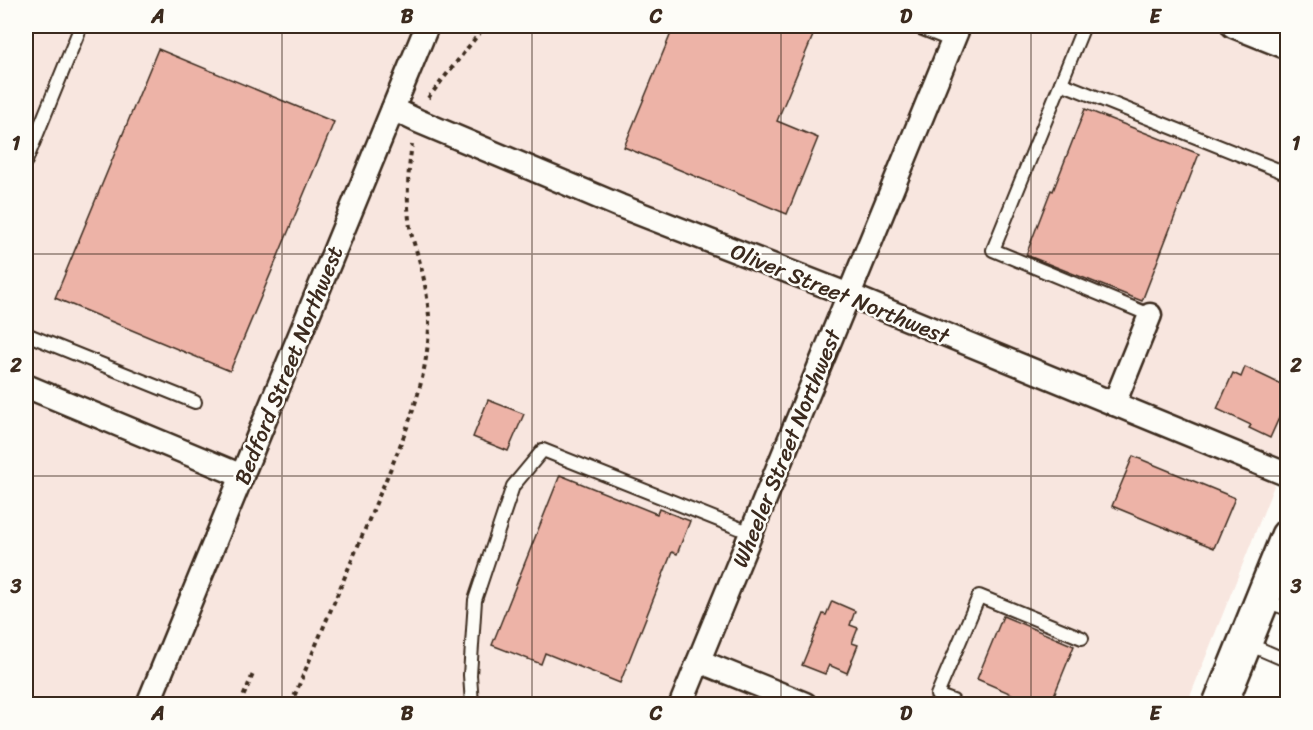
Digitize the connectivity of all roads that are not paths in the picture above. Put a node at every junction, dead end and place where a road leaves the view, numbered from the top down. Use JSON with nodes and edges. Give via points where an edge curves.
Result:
{"nodes":[{"id":1,"x":81,"y":26,"type":"edge"},
{"id":2,"x":428,"y":26,"type":"edge"},
{"id":3,"x":915,"y":26,"type":"edge"},
{"id":4,"x":1084,"y":26,"type":"edge"},
{"id":5,"x":1233,"y":26,"type":"edge"},
{"id":6,"x":956,"y":33,"type":"edge"},
{"id":7,"x":1287,"y":48,"type":"edge"},
{"id":8,"x":1061,"y":83,"type":"junction"},
{"id":9,"x":393,"y":109,"type":"junction"},
{"id":10,"x":26,"y":162,"type":"edge"},
{"id":11,"x":1287,"y":174,"type":"edge"},
{"id":12,"x":849,"y":295,"type":"junction"},
{"id":13,"x":1150,"y":315,"type":"joint"},
{"id":14,"x":26,"y":334,"type":"edge"},
{"id":15,"x":26,"y":386,"type":"edge"},
{"id":16,"x":195,"y":402,"type":"dead end"},
{"id":17,"x":1114,"y":404,"type":"junction"},
{"id":18,"x":1287,"y":475,"type":"edge"},
{"id":19,"x":242,"y":476,"type":"junction"},
{"id":20,"x":751,"y":533,"type":"junction"},
{"id":21,"x":1287,"y":536,"type":"edge"},
{"id":22,"x":1275,"y":604,"type":"edge"},
{"id":23,"x":1082,"y":638,"type":"dead end"},
{"id":24,"x":1245,"y":643,"type":"junction"},
{"id":25,"x":699,"y":661,"type":"junction"},
{"id":26,"x":1287,"y":661,"type":"edge"},
{"id":27,"x":148,"y":705,"type":"edge"},
{"id":28,"x":472,"y":705,"type":"edge"},
{"id":29,"x":681,"y":705,"type":"edge"},
{"id":30,"x":805,"y":705,"type":"edge"},
{"id":31,"x":951,"y":705,"type":"edge"},
{"id":32,"x":1220,"y":705,"type":"edge"}],
"edges":[{"from":1,"to":10,"type":"lane"},
{"from":2,"to":9,"type":"street","name":"Bedford Street Northwest"},
{"from":3,"to":6,"type":"lane"},
{"from":4,"to":8,"type":"lane"},
{"from":5,"to":7,"type":"street"},
{"from":6,"to":12,"type":"street","name":"Wheeler Street Northwest"},
{"from":8,"to":11,"type":"lane"},
{"from":8,"to":13,"type":"lane","via":[[993,250]]},
{"from":9,"to":12,"type":"street","name":"Oliver Street Northwest","via":[[620,206]]},
{"from":9,"to":19,"type":"street","name":"Bedford Street Northwest"},
{"from":12,"to":17,"type":"street","name":"Oliver Street Northwest"},
{"from":12,"to":20,"type":"street","name":"Wheeler Street Northwest"},
{"from":13,"to":17,"type":"street"},
{"from":14,"to":16,"type":"lane"},
{"from":15,"to":19,"type":"street"},
{"from":17,"to":18,"type":"street","name":"Oliver Street Northwest"},
{"from":19,"to":27,"type":"street","name":"Bedford Street Northwest"},
{"from":20,"to":25,"type":"street","name":"Wheeler Street Northwest"},
{"from":20,"to":28,"type":"lane","via":[[543,450],[513,486],[475,600]]},
{"from":21,"to":22,"type":"main road"},
{"from":22,"to":24,"type":"main road"},
{"from":23,"to":31,"type":"lane","via":[[979,596],[937,695],[953,701]]},
{"from":24,"to":26,"type":"lane"},
{"from":24,"to":32,"type":"main road"},
{"from":25,"to":29,"type":"street","name":"Wheeler Street Northwest"},
{"from":25,"to":30,"type":"street"}]}
